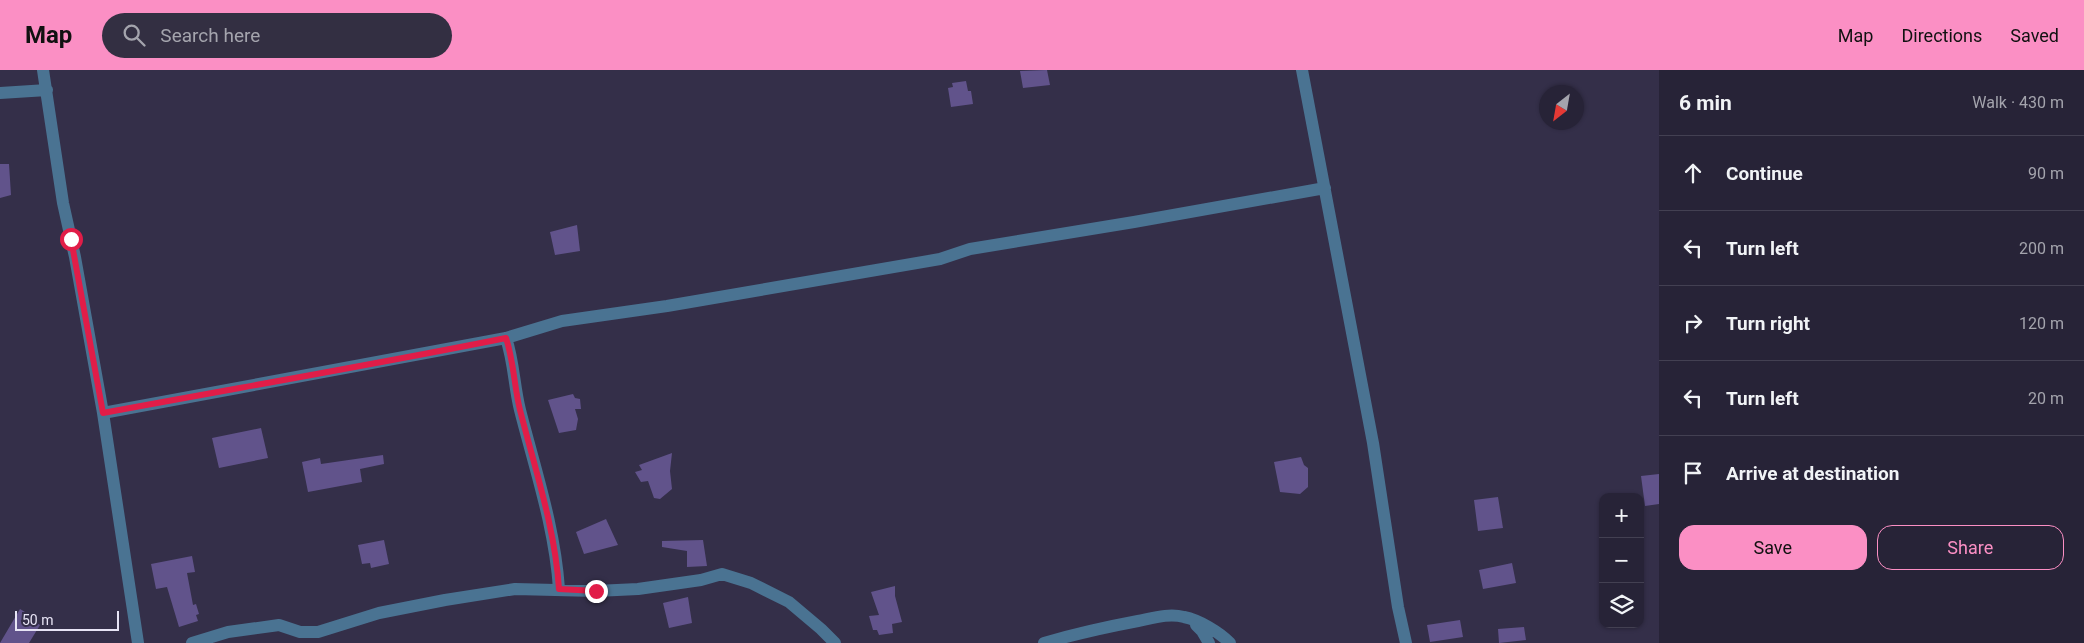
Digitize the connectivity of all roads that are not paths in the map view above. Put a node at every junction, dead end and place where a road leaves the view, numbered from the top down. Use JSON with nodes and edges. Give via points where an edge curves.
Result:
{"nodes":[{"id":1,"x":44,"y":70,"type":"edge"},
{"id":2,"x":1302,"y":70,"type":"edge"},
{"id":3,"x":47,"y":90,"type":"junction"},
{"id":4,"x":0,"y":93,"type":"edge"},
{"id":5,"x":1325,"y":188,"type":"junction"},
{"id":6,"x":506,"y":338,"type":"junction"},
{"id":7,"x":103,"y":413,"type":"junction"},
{"id":8,"x":559,"y":589,"type":"junction"},
{"id":9,"x":1184,"y":616,"type":"junction"},
{"id":10,"x":138,"y":643,"type":"edge"},
{"id":11,"x":192,"y":643,"type":"edge"},
{"id":12,"x":834,"y":643,"type":"edge"},
{"id":13,"x":1044,"y":643,"type":"edge"},
{"id":14,"x":1209,"y":643,"type":"edge"},
{"id":15,"x":1230,"y":643,"type":"edge"},
{"id":16,"x":1406,"y":643,"type":"edge"}],
"edges":[{"from":1,"to":3,"type":"street"},
{"from":2,"to":5,"type":"street"},
{"from":3,"to":4,"type":"street"},
{"from":3,"to":7,"type":"street","via":[[63,203]]},
{"from":5,"to":6,"type":"street","via":[[970,249],[940,258],[676,305],[562,321]]},
{"from":5,"to":16,"type":"street","via":[[1373,443]]},
{"from":6,"to":7,"type":"street"},
{"from":6,"to":8,"type":"street","via":[[519,408],[557,557]]},
{"from":7,"to":10,"type":"street"},
{"from":8,"to":11,"type":"street","via":[[515,589],[444,600],[379,613],[318,632],[300,632],[279,625],[228,632]]},
{"from":8,"to":12,"type":"street","via":[[638,589],[722,574],[752,583],[789,602]]},
{"from":9,"to":13,"type":"street","via":[[1161,616]]},
{"from":9,"to":14,"type":"street","via":[[1202,631]]},
{"from":9,"to":15,"type":"street"}]}
